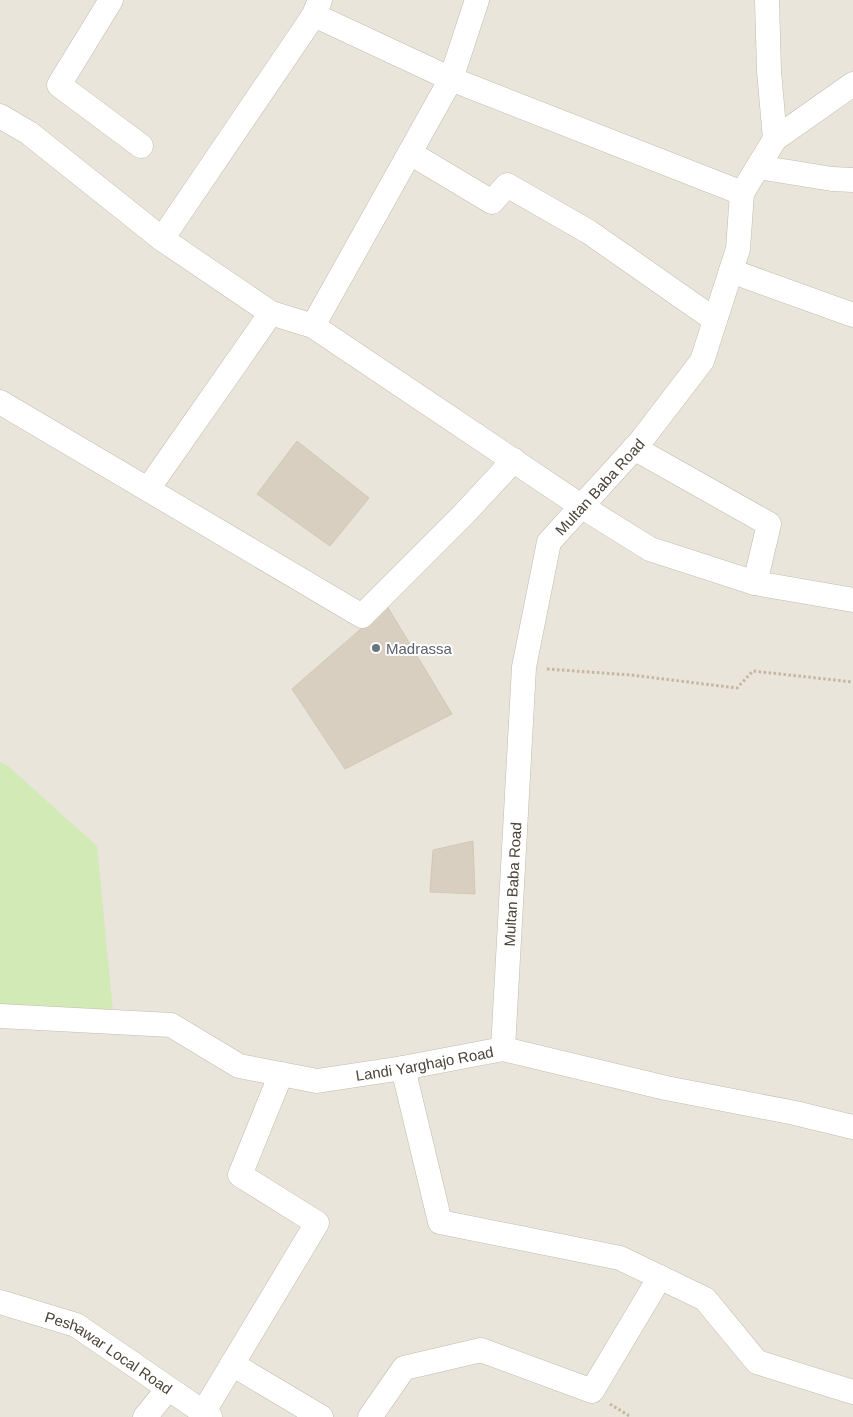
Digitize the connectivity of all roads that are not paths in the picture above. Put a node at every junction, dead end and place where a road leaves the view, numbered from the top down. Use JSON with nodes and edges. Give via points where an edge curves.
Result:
{"nodes":[{"id":1,"x":111,"y":0,"type":"edge"},
{"id":2,"x":477,"y":0,"type":"edge"},
{"id":3,"x":767,"y":0,"type":"edge"},
{"id":4,"x":317,"y":8,"type":"edge"},
{"id":5,"x":452,"y":79,"type":"junction"},
{"id":6,"x":853,"y":84,"type":"edge"},
{"id":7,"x":4,"y":125,"type":"edge"},
{"id":8,"x":776,"y":139,"type":"junction"},
{"id":9,"x":141,"y":146,"type":"dead end"},
{"id":10,"x":410,"y":153,"type":"junction"},
{"id":11,"x":758,"y":167,"type":"junction"},
{"id":12,"x":853,"y":180,"type":"edge"},
{"id":13,"x":742,"y":193,"type":"junction"},
{"id":14,"x":162,"y":239,"type":"junction"},
{"id":15,"x":731,"y":271,"type":"junction"},
{"id":16,"x":271,"y":313,"type":"junction"},
{"id":17,"x":853,"y":315,"type":"edge"},
{"id":18,"x":715,"y":320,"type":"junction"},
{"id":19,"x":313,"y":326,"type":"junction"},
{"id":20,"x":0,"y":402,"type":"edge"},
{"id":21,"x":634,"y":448,"type":"junction"},
{"id":22,"x":514,"y":460,"type":"junction"},
{"id":23,"x":148,"y":490,"type":"junction"},
{"id":24,"x":581,"y":506,"type":"junction"},
{"id":25,"x":755,"y":583,"type":"junction"},
{"id":26,"x":853,"y":600,"type":"edge"},
{"id":27,"x":0,"y":1016,"type":"edge"},
{"id":28,"x":503,"y":1049,"type":"junction"},
{"id":29,"x":403,"y":1068,"type":"junction"},
{"id":30,"x":281,"y":1074,"type":"junction"},
{"id":31,"x":853,"y":1127,"type":"edge"},
{"id":32,"x":660,"y":1277,"type":"junction"},
{"id":33,"x":0,"y":1302,"type":"edge"},
{"id":34,"x":232,"y":1364,"type":"junction"},
{"id":35,"x":168,"y":1389,"type":"junction"},
{"id":36,"x":853,"y":1392,"type":"edge"},
{"id":37,"x":207,"y":1415,"type":"edge"},
{"id":38,"x":145,"y":1417,"type":"edge"},
{"id":39,"x":321,"y":1417,"type":"edge"},
{"id":40,"x":370,"y":1417,"type":"edge"}],
"edges":[{"from":1,"to":9,"type":"street","via":[[59,85]]},
{"from":2,"to":5,"type":"street"},
{"from":3,"to":8,"type":"street","via":[[769,71]]},
{"from":4,"to":5,"type":"street"},
{"from":4,"to":14,"type":"street"},
{"from":5,"to":10,"type":"street"},
{"from":5,"to":13,"type":"street"},
{"from":6,"to":8,"type":"street","name":"Multan Baba Road"},
{"from":7,"to":14,"type":"street","via":[[29,133]]},
{"from":8,"to":11,"type":"street","name":"Multan Baba Road"},
{"from":10,"to":18,"type":"street","via":[[492,202],[507,185],[589,232]]},
{"from":10,"to":19,"type":"street"},
{"from":11,"to":12,"type":"street"},
{"from":11,"to":13,"type":"street","name":"Multan Baba Road"},
{"from":13,"to":15,"type":"street","name":"Multan Baba Road","via":[[738,248]]},
{"from":14,"to":16,"type":"street"},
{"from":15,"to":17,"type":"street"},
{"from":15,"to":18,"type":"street","name":"Multan Baba Road"},
{"from":16,"to":19,"type":"street"},
{"from":16,"to":23,"type":"street"},
{"from":18,"to":21,"type":"street","name":"Multan Baba Road","via":[[702,361]]},
{"from":19,"to":22,"type":"street"},
{"from":20,"to":23,"type":"street"},
{"from":21,"to":24,"type":"street","name":"Multan Baba Road"},
{"from":21,"to":25,"type":"street","via":[[769,524]]},
{"from":22,"to":23,"type":"street","via":[[362,616]]},
{"from":22,"to":24,"type":"street"},
{"from":24,"to":25,"type":"street","via":[[650,549]]},
{"from":24,"to":28,"type":"street","name":"Multan Baba Road","via":[[549,542],[524,667]]},
{"from":25,"to":26,"type":"street"},
{"from":27,"to":30,"type":"street","name":"Landi Yarghajo Road","via":[[171,1025],[239,1066]]},
{"from":28,"to":29,"type":"street","name":"Landi Yarghajo Road"},
{"from":28,"to":31,"type":"street","name":"Landi Yarghajo Road","via":[[666,1088]]},
{"from":29,"to":30,"type":"street","name":"Landi Yarghajo Road","via":[[318,1081]]},
{"from":29,"to":32,"type":"street","via":[[440,1222],[620,1258]]},
{"from":30,"to":34,"type":"street","via":[[240,1175],[317,1223]]},
{"from":32,"to":36,"type":"street","via":[[705,1299],[757,1362]]},
{"from":32,"to":40,"type":"street","via":[[592,1391],[481,1350],[404,1368]]},
{"from":33,"to":35,"type":"street","name":"Peshawar Local Road","via":[[76,1326]]},
{"from":34,"to":37,"type":"street"},
{"from":34,"to":39,"type":"street"},
{"from":35,"to":37,"type":"street","name":"Peshawar Local Road"},
{"from":35,"to":38,"type":"street"}]}
